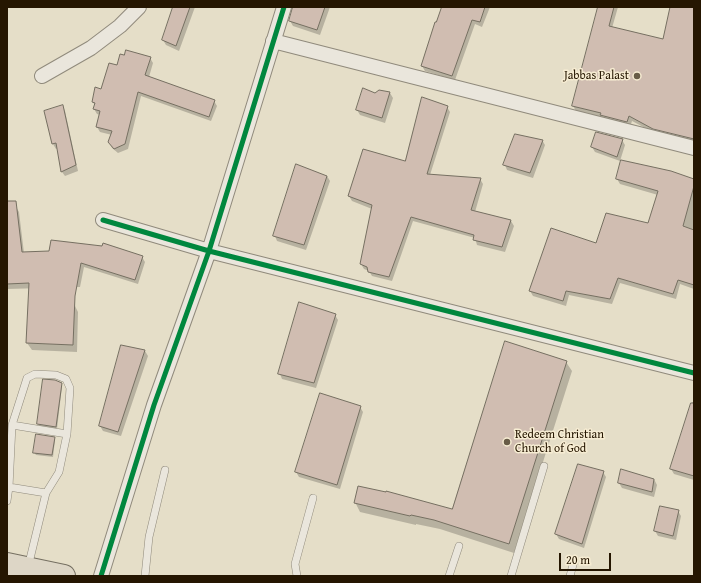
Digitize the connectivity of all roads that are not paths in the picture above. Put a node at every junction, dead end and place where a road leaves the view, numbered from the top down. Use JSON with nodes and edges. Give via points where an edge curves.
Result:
{"nodes":[{"id":1,"x":139,"y":7,"type":"edge"},
{"id":2,"x":284,"y":7,"type":"edge"},
{"id":3,"x":273,"y":41,"type":"junction"},
{"id":4,"x":42,"y":76,"type":"dead end"},
{"id":5,"x":694,"y":148,"type":"edge"},
{"id":6,"x":103,"y":220,"type":"dead end"},
{"id":7,"x":209,"y":251,"type":"junction"},
{"id":8,"x":694,"y":373,"type":"edge"},
{"id":9,"x":12,"y":425,"type":"junction"},
{"id":10,"x":67,"y":434,"type":"junction"},
{"id":11,"x":544,"y":466,"type":"dead end"},
{"id":12,"x":165,"y":470,"type":"dead end"},
{"id":13,"x":9,"y":487,"type":"junction"},
{"id":14,"x":46,"y":493,"type":"junction"},
{"id":15,"x":313,"y":498,"type":"dead end"},
{"id":16,"x":7,"y":501,"type":"edge"},
{"id":17,"x":460,"y":546,"type":"dead end"},
{"id":18,"x":574,"y":561,"type":"dead end"},
{"id":19,"x":7,"y":564,"type":"edge"},
{"id":20,"x":28,"y":568,"type":"junction"},
{"id":21,"x":64,"y":576,"type":"edge"},
{"id":22,"x":101,"y":576,"type":"edge"},
{"id":23,"x":145,"y":576,"type":"edge"},
{"id":24,"x":297,"y":576,"type":"edge"},
{"id":25,"x":450,"y":576,"type":"edge"},
{"id":26,"x":511,"y":576,"type":"edge"},
{"id":27,"x":570,"y":576,"type":"edge"}],
"edges":[{"from":1,"to":4,"type":"street","via":[[120,26],[91,48]]},
{"from":2,"to":3,"type":"street"},
{"from":3,"to":5,"type":"street"},
{"from":3,"to":7,"type":"street"},
{"from":6,"to":7,"type":"street"},
{"from":7,"to":8,"type":"street"},
{"from":7,"to":22,"type":"street","via":[[154,405]]},
{"from":9,"to":10,"type":"lane"},
{"from":9,"to":10,"type":"lane","via":[[27,378],[35,374],[56,375],[66,379],[70,388]]},
{"from":9,"to":13,"type":"lane"},
{"from":10,"to":14,"type":"lane","via":[[59,472]]},
{"from":11,"to":26,"type":"lane"},
{"from":12,"to":23,"type":"lane","via":[[149,537]]},
{"from":13,"to":14,"type":"lane"},
{"from":13,"to":16,"type":"lane"},
{"from":14,"to":20,"type":"lane"},
{"from":15,"to":24,"type":"lane","via":[[295,564]]},
{"from":17,"to":25,"type":"lane"},
{"from":18,"to":27,"type":"lane"},
{"from":19,"to":20,"type":"highway"},
{"from":20,"to":21,"type":"highway"}]}
